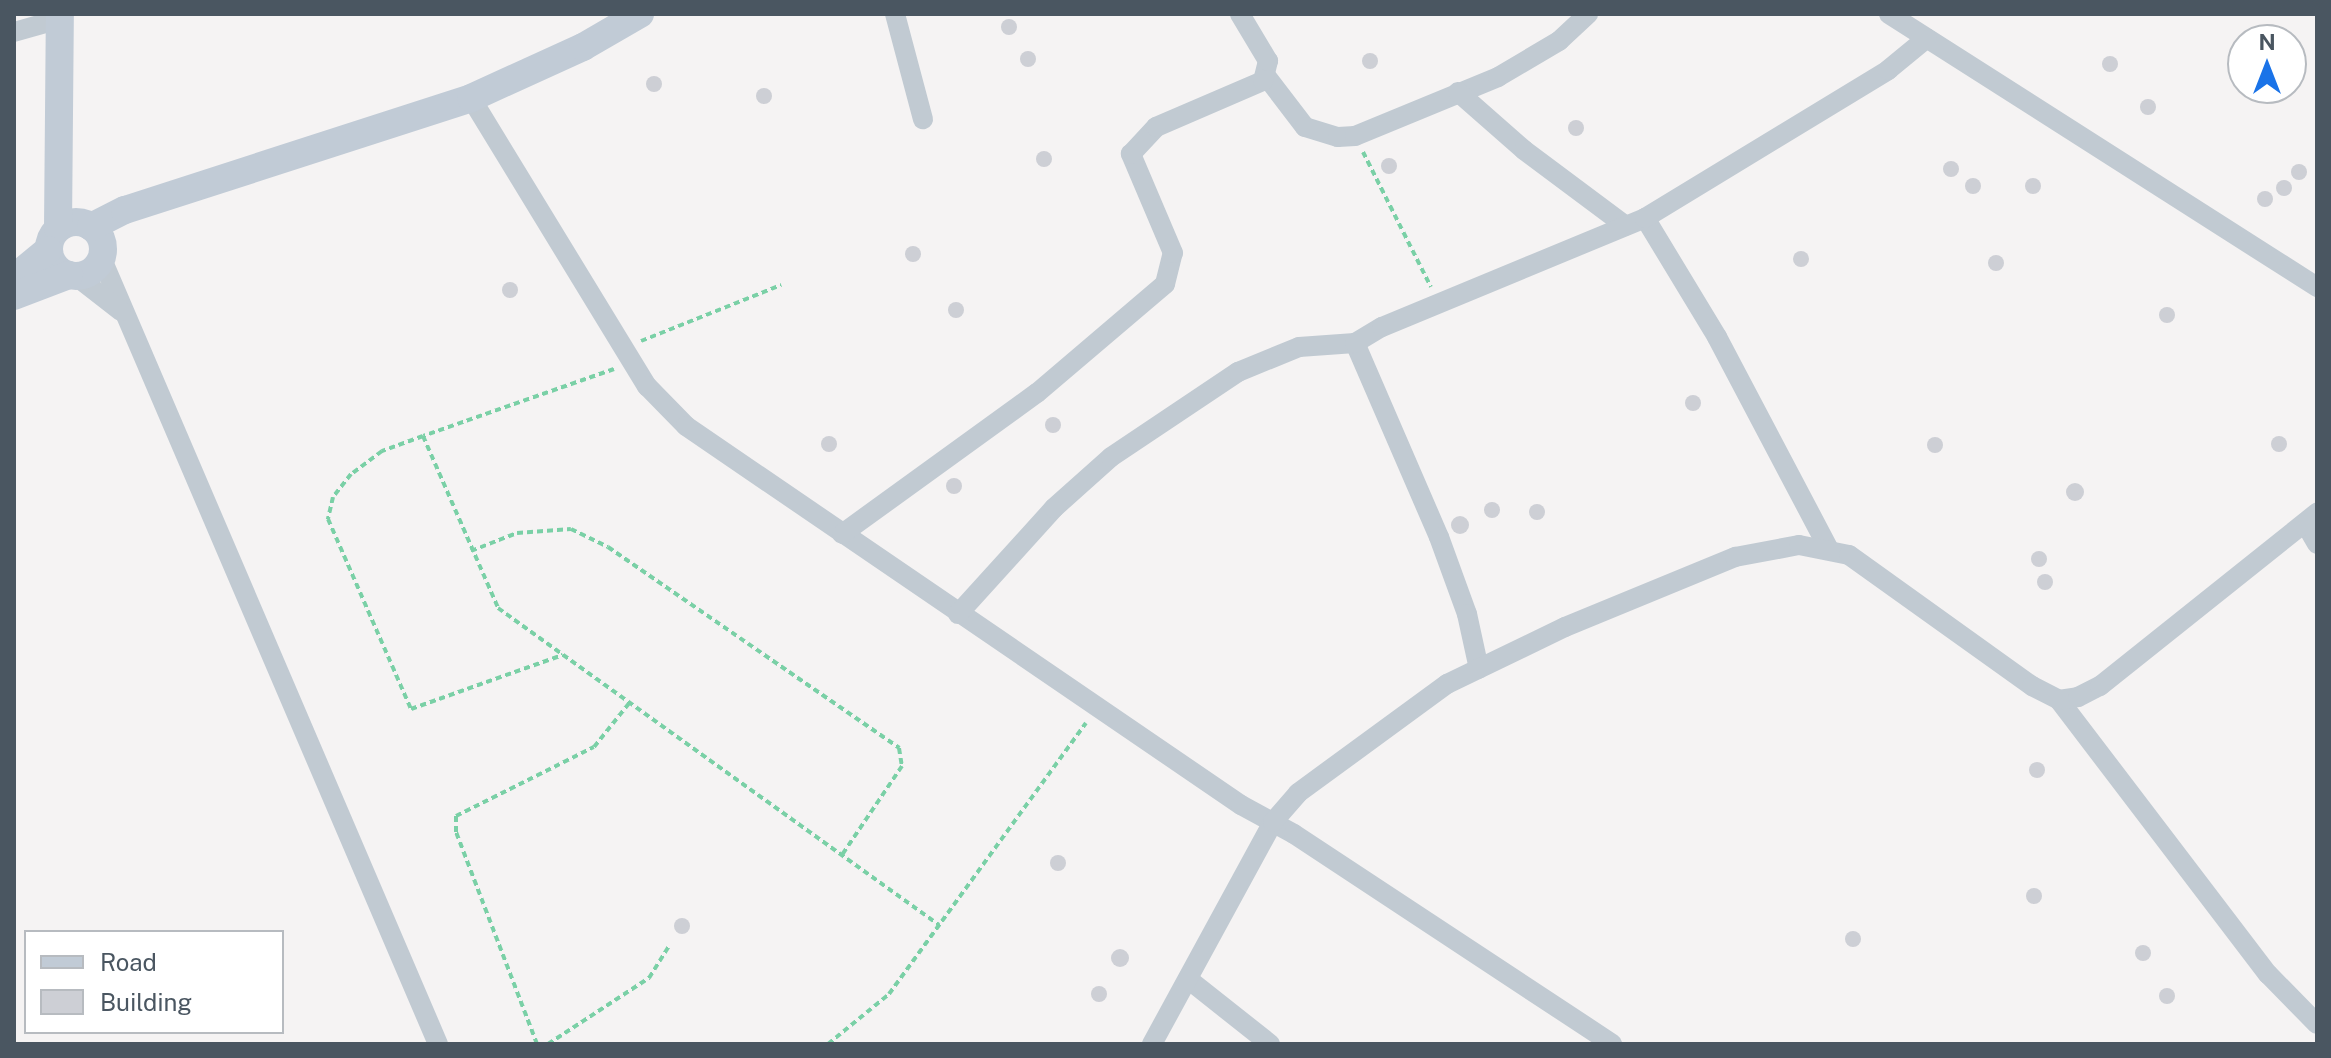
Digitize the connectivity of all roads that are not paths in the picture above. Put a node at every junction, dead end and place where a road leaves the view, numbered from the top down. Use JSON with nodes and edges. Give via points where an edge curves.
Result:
{"nodes":[{"id":1,"x":640,"y":14,"type":"edge"},
{"id":2,"x":895,"y":14,"type":"edge"},
{"id":3,"x":1240,"y":14,"type":"edge"},
{"id":4,"x":1588,"y":14,"type":"edge"},
{"id":5,"x":1889,"y":14,"type":"edge"},
{"id":6,"x":60,"y":16,"type":"edge"},
{"id":7,"x":14,"y":32,"type":"edge"},
{"id":8,"x":1927,"y":38,"type":"junction"},
{"id":9,"x":1266,"y":76,"type":"junction"},
{"id":10,"x":1458,"y":92,"type":"junction"},
{"id":11,"x":471,"y":98,"type":"junction"},
{"id":12,"x":923,"y":119,"type":"dead end"},
{"id":13,"x":1645,"y":218,"type":"junction"},
{"id":14,"x":1626,"y":226,"type":"junction"},
{"id":15,"x":81,"y":239,"type":"junction"},
{"id":16,"x":72,"y":276,"type":"junction"},
{"id":17,"x":14,"y":278,"type":"edge"},
{"id":18,"x":2317,"y":287,"type":"edge"},
{"id":19,"x":14,"y":296,"type":"edge"},
{"id":20,"x":121,"y":311,"type":"junction"},
{"id":21,"x":1355,"y":343,"type":"junction"},
{"id":22,"x":2311,"y":518,"type":"edge"},
{"id":23,"x":842,"y":534,"type":"junction"},
{"id":24,"x":2317,"y":544,"type":"edge"},
{"id":25,"x":1829,"y":549,"type":"junction"},
{"id":26,"x":958,"y":614,"type":"junction"},
{"id":27,"x":1479,"y":669,"type":"junction"},
{"id":28,"x":2059,"y":700,"type":"junction"},
{"id":29,"x":1273,"y":822,"type":"junction"},
{"id":30,"x":1188,"y":979,"type":"junction"},
{"id":31,"x":2317,"y":1024,"type":"edge"},
{"id":32,"x":438,"y":1044,"type":"edge"},
{"id":33,"x":1152,"y":1044,"type":"edge"},
{"id":34,"x":1270,"y":1044,"type":"edge"},
{"id":35,"x":1612,"y":1044,"type":"edge"}],
"edges":[{"from":1,"to":11,"type":"street","via":[[583,47]]},
{"from":2,"to":12,"type":"street"},
{"from":3,"to":9,"type":"street","via":[[1268,61]]},
{"from":4,"to":10,"type":"street","via":[[1535,57]]},
{"from":5,"to":8,"type":"street"},
{"from":6,"to":7,"type":"street"},
{"from":6,"to":15,"type":"street","via":[[61,165]]},
{"from":8,"to":13,"type":"street","via":[[1888,70]]},
{"from":8,"to":18,"type":"street"},
{"from":9,"to":10,"type":"street","via":[[1305,127],[1338,137],[1355,136]]},
{"from":9,"to":23,"type":"street","via":[[1257,87],[1156,127],[1135,145],[1134,167],[1173,253],[1165,284],[1037,393]]},
{"from":10,"to":14,"type":"street","via":[[1524,150]]},
{"from":11,"to":15,"type":"street","via":[[149,204]]},
{"from":11,"to":23,"type":"street","via":[[628,355],[686,426]]},
{"from":13,"to":14,"type":"street"},
{"from":13,"to":25,"type":"street","via":[[1717,337]]},
{"from":14,"to":21,"type":"street"},
{"from":15,"to":16,"type":"street","via":[[89,273]]},
{"from":15,"to":16,"type":"street","via":[[54,266]]},
{"from":15,"to":17,"type":"street"},
{"from":15,"to":20,"type":"street"},
{"from":16,"to":19,"type":"street"},
{"from":16,"to":20,"type":"street"},
{"from":20,"to":32,"type":"street"},
{"from":21,"to":26,"type":"street","via":[[1276,353],[1238,372],[1111,457],[1054,508]]},
{"from":21,"to":27,"type":"street","via":[[1439,537],[1467,614]]},
{"from":22,"to":24,"type":"street"},
{"from":22,"to":28,"type":"street","via":[[2100,686]]},
{"from":23,"to":26,"type":"street"},
{"from":25,"to":27,"type":"street","via":[[1799,545],[1735,557]]},
{"from":25,"to":28,"type":"street","via":[[1849,555]]},
{"from":26,"to":29,"type":"street"},
{"from":27,"to":29,"type":"street","via":[[1447,684],[1325,770]]},
{"from":28,"to":31,"type":"street","via":[[2268,974]]},
{"from":29,"to":30,"type":"street"},
{"from":29,"to":35,"type":"street"},
{"from":30,"to":33,"type":"street"},
{"from":30,"to":34,"type":"street"}]}
